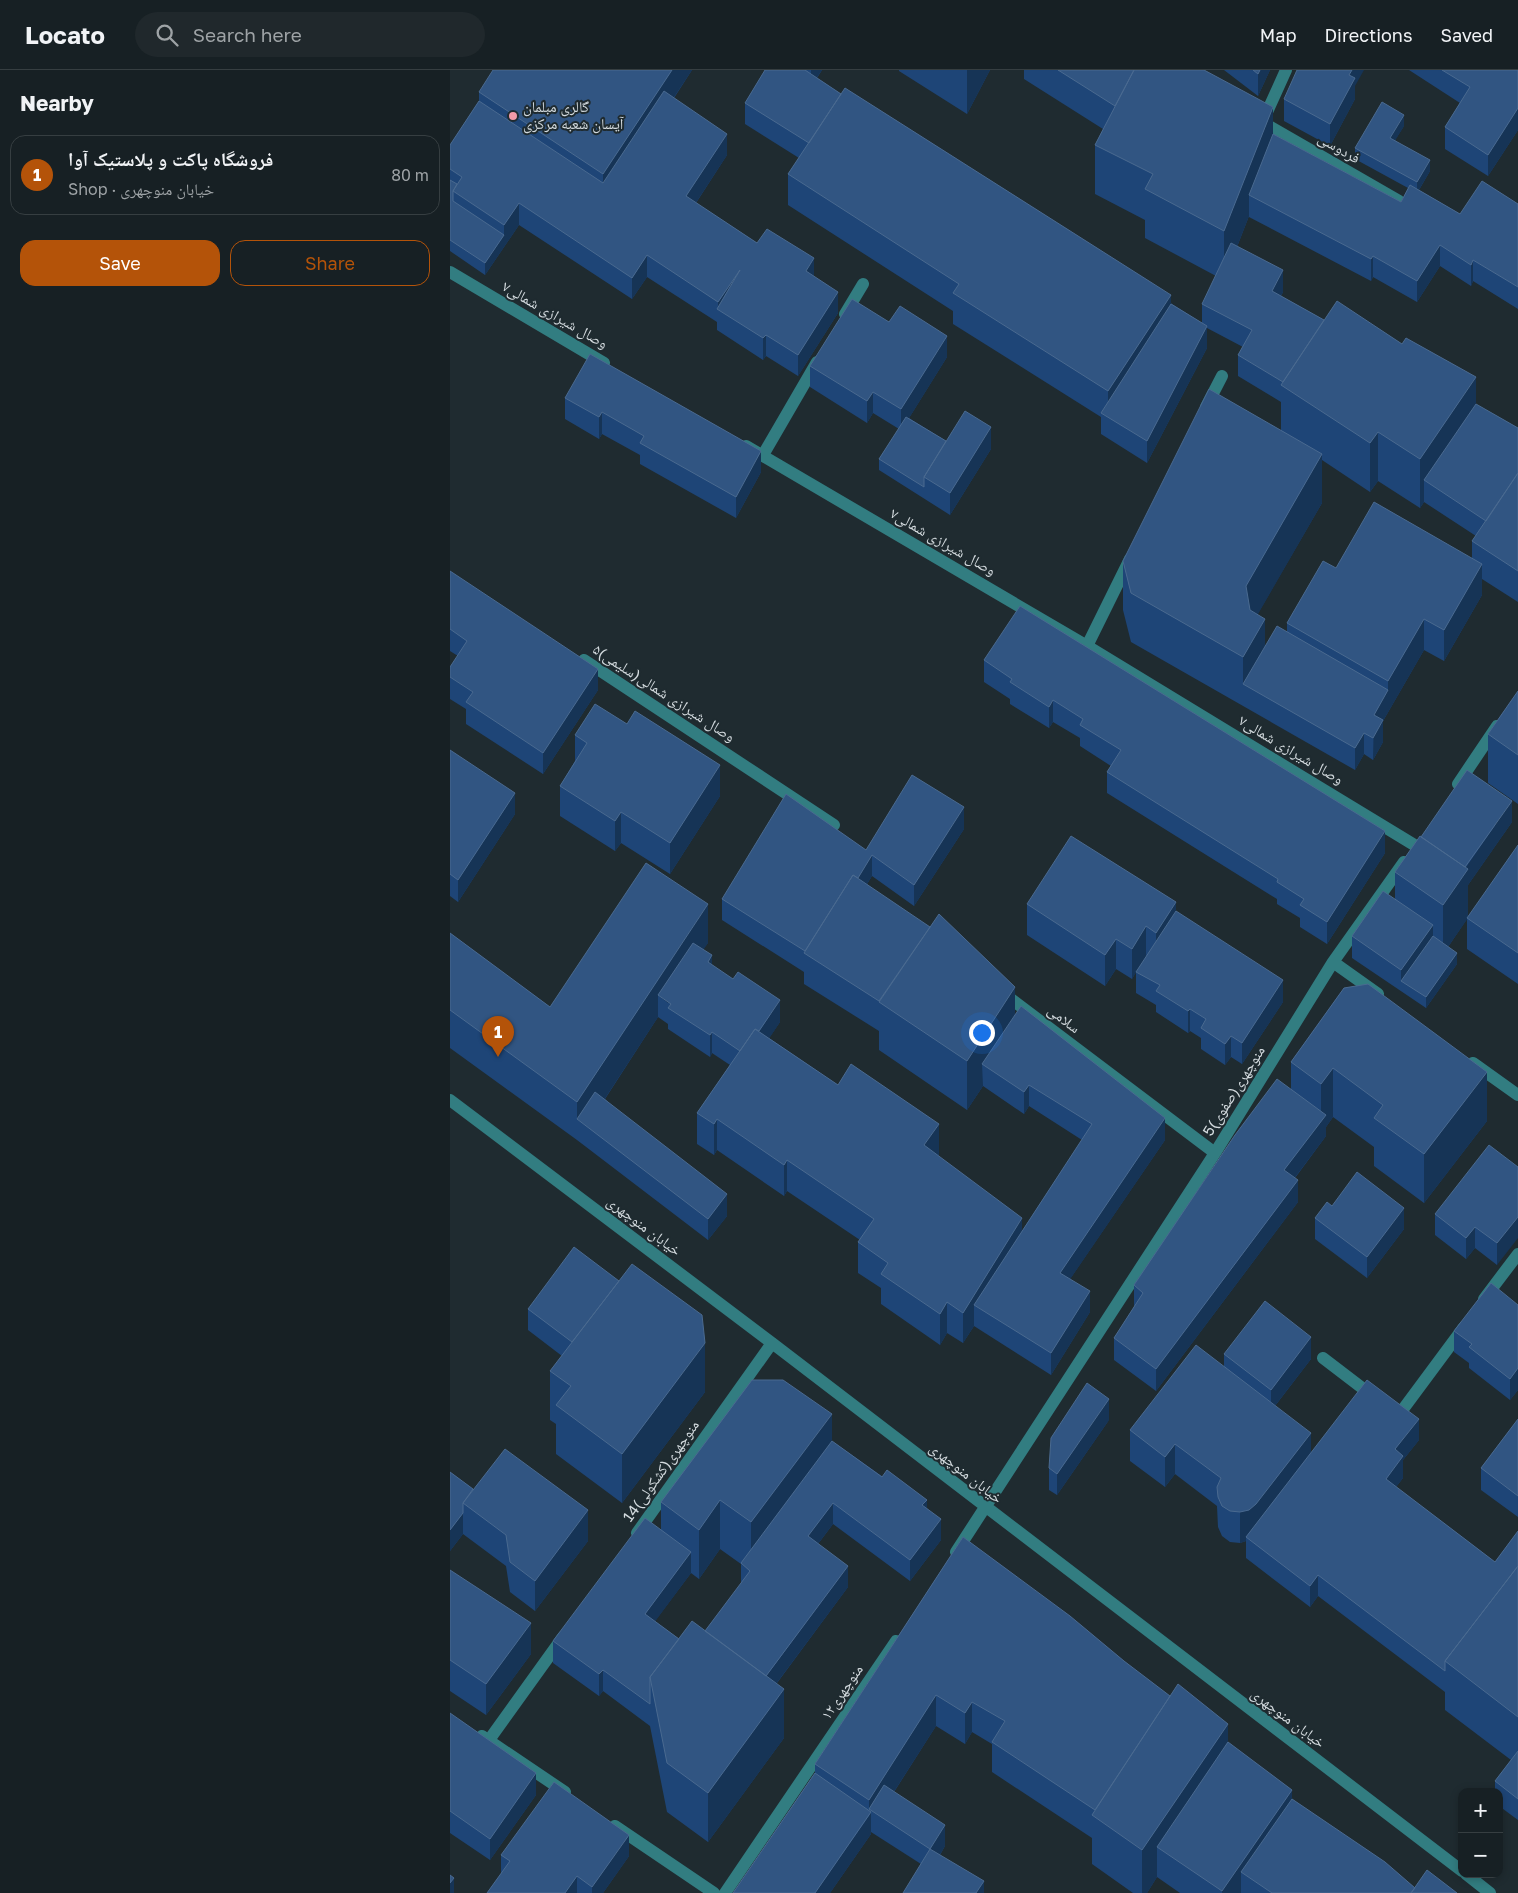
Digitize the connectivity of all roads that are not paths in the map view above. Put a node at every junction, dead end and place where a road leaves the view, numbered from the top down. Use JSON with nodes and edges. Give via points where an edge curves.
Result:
{"nodes":[{"id":1,"x":1286,"y":70,"type":"edge"},
{"id":2,"x":1246,"y":112,"type":"edge"},
{"id":3,"x":1262,"y":123,"type":"junction"},
{"id":4,"x":1399,"y":201,"type":"edge"},
{"id":5,"x":450,"y":272,"type":"edge"},
{"id":6,"x":863,"y":284,"type":"dead end"},
{"id":7,"x":838,"y":327,"type":"edge"},
{"id":8,"x":823,"y":353,"type":"edge"},
{"id":9,"x":619,"y":371,"type":"edge"},
{"id":10,"x":1222,"y":376,"type":"dead end"},
{"id":11,"x":1200,"y":419,"type":"edge"},
{"id":12,"x":737,"y":440,"type":"edge"},
{"id":13,"x":763,"y":455,"type":"junction"},
{"id":14,"x":1135,"y":550,"type":"edge"},
{"id":15,"x":1087,"y":646,"type":"junction"},
{"id":16,"x":575,"y":655,"type":"edge"},
{"id":17,"x":1502,"y":719,"type":"edge"},
{"id":18,"x":1448,"y":798,"type":"edge"},
{"id":19,"x":834,"y":824,"type":"dead end"},
{"id":20,"x":1419,"y":842,"type":"joint"},
{"id":21,"x":1333,"y":962,"type":"junction"},
{"id":22,"x":996,"y":988,"type":"edge"},
{"id":23,"x":1390,"y":1002,"type":"edge"},
{"id":24,"x":1462,"y":1055,"type":"edge"},
{"id":25,"x":1518,"y":1095,"type":"edge"},
{"id":26,"x":450,"y":1100,"type":"edge"},
{"id":27,"x":1215,"y":1154,"type":"junction"},
{"id":28,"x":1518,"y":1254,"type":"edge"},
{"id":29,"x":772,"y":1343,"type":"junction"},
{"id":30,"x":1323,"y":1358,"type":"dead end"},
{"id":31,"x":986,"y":1508,"type":"junction"},
{"id":32,"x":628,"y":1546,"type":"edge"},
{"id":33,"x":947,"y":1566,"type":"edge"},
{"id":34,"x":570,"y":1627,"type":"edge"},
{"id":35,"x":902,"y":1631,"type":"edge"},
{"id":36,"x":473,"y":1730,"type":"edge"},
{"id":37,"x":489,"y":1740,"type":"junction"},
{"id":38,"x":577,"y":1800,"type":"edge"},
{"id":39,"x":602,"y":1817,"type":"edge"},
{"id":40,"x":1458,"y":1868,"type":"edge"},
{"id":41,"x":1471,"y":1878,"type":"edge"},
{"id":42,"x":714,"y":1893,"type":"edge"},
{"id":43,"x":725,"y":1893,"type":"edge"},
{"id":44,"x":1490,"y":1893,"type":"edge"}],
"edges":[{"from":1,"to":3,"type":"street"},
{"from":2,"to":3,"type":"street","name":"فردوسی"},
{"from":3,"to":4,"type":"street","name":"فردوسی"},
{"from":5,"to":9,"type":"street","name":"وصال شیرازی شمالی۷"},
{"from":6,"to":7,"type":"street"},
{"from":8,"to":13,"type":"street"},
{"from":10,"to":11,"type":"street"},
{"from":12,"to":13,"type":"street","name":"وصال شیرازی شمالی۷"},
{"from":13,"to":15,"type":"street","name":"وصال شیرازی شمالی۷"},
{"from":14,"to":15,"type":"street"},
{"from":15,"to":20,"type":"street","name":"وصال شیرازی شمالی۷"},
{"from":16,"to":19,"type":"street","name":"۵وصال شیرازی شمالی(سلیمی)"},
{"from":17,"to":18,"type":"street"},
{"from":20,"to":21,"type":"street","name":"5منوچهری(صفوی)"},
{"from":21,"to":23,"type":"street"},
{"from":21,"to":27,"type":"street","name":"5منوچهری(صفوی)"},
{"from":22,"to":27,"type":"street","name":"سلامی"},
{"from":24,"to":25,"type":"street"},
{"from":26,"to":29,"type":"street","name":"خیابان منوچهری"},
{"from":27,"to":31,"type":"street","name":"5منوچهری(صفوی)"},
{"from":28,"to":30,"type":"street","via":[[1398,1416]]},
{"from":29,"to":31,"type":"street","name":"خیابان منوچهری"},
{"from":29,"to":32,"type":"street","name":"14منوچهری(کشکولی)"},
{"from":31,"to":33,"type":"street"},
{"from":31,"to":40,"type":"street","name":"خیابان منوچهری"},
{"from":34,"to":37,"type":"street"},
{"from":35,"to":43,"type":"street","name":"منوچهری۱۲"},
{"from":36,"to":37,"type":"street"},
{"from":37,"to":38,"type":"street"},
{"from":39,"to":42,"type":"street"},
{"from":41,"to":44,"type":"street"}]}
